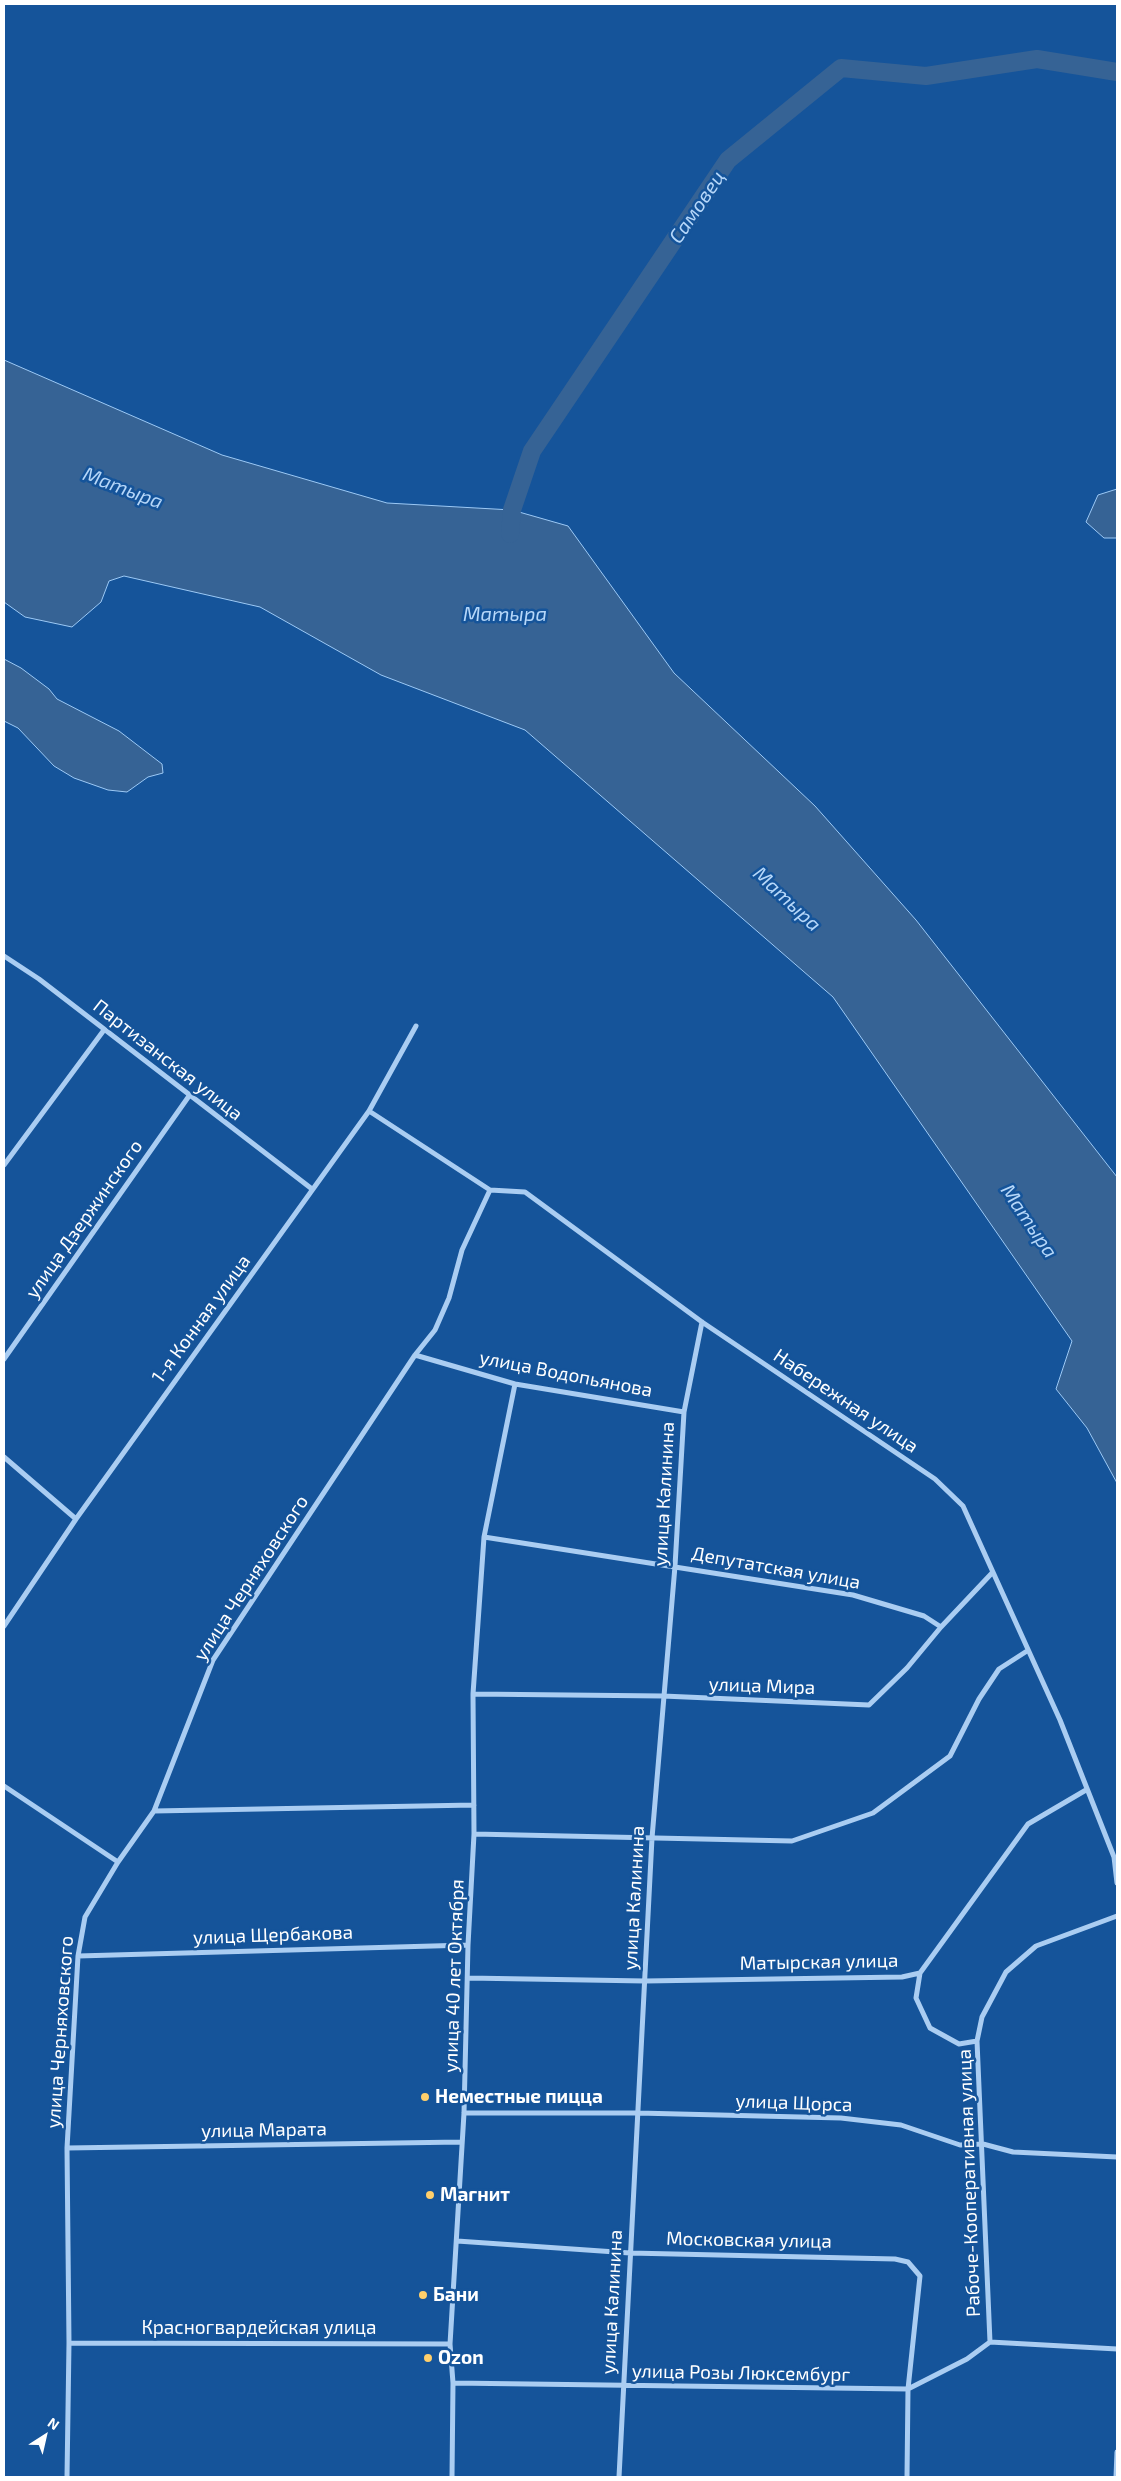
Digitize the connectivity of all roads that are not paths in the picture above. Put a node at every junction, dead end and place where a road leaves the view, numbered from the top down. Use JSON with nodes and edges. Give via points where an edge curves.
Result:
{"nodes":[{"id":1,"x":4,"y":956,"type":"edge"},
{"id":2,"x":416,"y":1026,"type":"dead end"},
{"id":3,"x":104,"y":1030,"type":"junction"},
{"id":4,"x":189,"y":1096,"type":"junction"},
{"id":5,"x":369,"y":1110,"type":"junction"},
{"id":6,"x":4,"y":1165,"type":"edge"},
{"id":7,"x":312,"y":1189,"type":"junction"},
{"id":8,"x":490,"y":1190,"type":"junction"},
{"id":9,"x":702,"y":1322,"type":"junction"},
{"id":10,"x":415,"y":1355,"type":"junction"},
{"id":11,"x":4,"y":1359,"type":"edge"},
{"id":12,"x":515,"y":1384,"type":"junction"},
{"id":13,"x":684,"y":1412,"type":"junction"},
{"id":14,"x":4,"y":1457,"type":"edge"},
{"id":15,"x":76,"y":1519,"type":"junction"},
{"id":16,"x":484,"y":1536,"type":"junction"},
{"id":17,"x":676,"y":1566,"type":"junction"},
{"id":18,"x":992,"y":1573,"type":"junction"},
{"id":19,"x":4,"y":1626,"type":"edge"},
{"id":20,"x":941,"y":1627,"type":"junction"},
{"id":21,"x":1027,"y":1650,"type":"junction"},
{"id":22,"x":473,"y":1694,"type":"junction"},
{"id":23,"x":664,"y":1696,"type":"junction"},
{"id":24,"x":4,"y":1786,"type":"edge"},
{"id":25,"x":1086,"y":1790,"type":"junction"},
{"id":26,"x":474,"y":1806,"type":"junction"},
{"id":27,"x":154,"y":1811,"type":"junction"},
{"id":28,"x":474,"y":1834,"type":"junction"},
{"id":29,"x":652,"y":1838,"type":"junction"},
{"id":30,"x":118,"y":1862,"type":"junction"},
{"id":31,"x":1117,"y":1883,"type":"edge"},
{"id":32,"x":1117,"y":1916,"type":"edge"},
{"id":33,"x":468,"y":1945,"type":"junction"},
{"id":34,"x":78,"y":1956,"type":"junction"},
{"id":35,"x":920,"y":1973,"type":"junction"},
{"id":36,"x":468,"y":1978,"type":"junction"},
{"id":37,"x":645,"y":1980,"type":"junction"},
{"id":38,"x":978,"y":2041,"type":"junction"},
{"id":39,"x":464,"y":2112,"type":"junction"},
{"id":40,"x":638,"y":2112,"type":"junction"},
{"id":41,"x":462,"y":2142,"type":"junction"},
{"id":42,"x":983,"y":2144,"type":"junction"},
{"id":43,"x":67,"y":2148,"type":"junction"},
{"id":44,"x":1117,"y":2157,"type":"edge"},
{"id":45,"x":457,"y":2241,"type":"junction"},
{"id":46,"x":630,"y":2253,"type":"junction"},
{"id":47,"x":990,"y":2342,"type":"junction"},
{"id":48,"x":69,"y":2343,"type":"junction"},
{"id":49,"x":450,"y":2344,"type":"junction"},
{"id":50,"x":1117,"y":2350,"type":"edge"},
{"id":51,"x":453,"y":2383,"type":"junction"},
{"id":52,"x":622,"y":2387,"type":"junction"},
{"id":53,"x":908,"y":2389,"type":"junction"},
{"id":54,"x":1117,"y":2452,"type":"edge"},
{"id":55,"x":67,"y":2477,"type":"edge"},
{"id":56,"x":452,"y":2477,"type":"edge"},
{"id":57,"x":619,"y":2477,"type":"edge"},
{"id":58,"x":907,"y":2477,"type":"edge"},
{"id":59,"x":1116,"y":2477,"type":"edge"}],
"edges":[{"from":1,"to":3,"type":"street","name":"Партизанская улица"},
{"from":2,"to":5,"type":"street","name":"1-я Конная улица"},
{"from":3,"to":4,"type":"street","name":"Партизанская улица"},
{"from":3,"to":6,"type":"street"},
{"from":4,"to":7,"type":"street","name":"Партизанская улица"},
{"from":4,"to":11,"type":"street","name":"улица Дзержинского"},
{"from":5,"to":7,"type":"street","name":"1-я Конная улица"},
{"from":5,"to":8,"type":"street"},
{"from":7,"to":15,"type":"street","name":"1-я Конная улица"},
{"from":8,"to":9,"type":"street","name":"Набережная улица","via":[[525,1192]]},
{"from":8,"to":10,"type":"street","name":"улица Черняховского","via":[[462,1250],[449,1298],[435,1330]]},
{"from":9,"to":13,"type":"street","name":"улица Калинина"},
{"from":9,"to":18,"type":"street","name":"Набережная улица","via":[[935,1480],[963,1506]]},
{"from":10,"to":12,"type":"street","name":"улица Водопьянова"},
{"from":10,"to":27,"type":"street","name":"улица Черняховского","via":[[213,1660]]},
{"from":12,"to":13,"type":"street","name":"улица Водопьянова"},
{"from":12,"to":16,"type":"street","name":"улица 40 лет Октября"},
{"from":13,"to":17,"type":"street","name":"улица Калинина"},
{"from":14,"to":15,"type":"street"},
{"from":15,"to":19,"type":"street","name":"1-я Конная улица"},
{"from":16,"to":17,"type":"street","name":"Депутатская улица"},
{"from":16,"to":22,"type":"street","name":"улица 40 лет Октября"},
{"from":17,"to":20,"type":"street","name":"Депутатская улица","via":[[853,1595],[924,1616]]},
{"from":17,"to":23,"type":"street","name":"улица Калинина"},
{"from":18,"to":20,"type":"street","name":"улица Мира"},
{"from":18,"to":21,"type":"street","name":"Набережная улица"},
{"from":20,"to":23,"type":"street","name":"улица Мира","via":[[907,1668],[869,1705]]},
{"from":21,"to":25,"type":"street","name":"Набережная улица","via":[[1060,1720]]},
{"from":21,"to":29,"type":"street","via":[[999,1669],[979,1699],[950,1756],[873,1813],[792,1841]]},
{"from":22,"to":23,"type":"street","name":"улица Мира"},
{"from":22,"to":26,"type":"street","name":"улица 40 лет Октября"},
{"from":23,"to":29,"type":"street","name":"улица Калинина"},
{"from":24,"to":30,"type":"street"},
{"from":25,"to":31,"type":"street","name":"Набережная улица","via":[[1114,1857]]},
{"from":25,"to":35,"type":"street","name":"Матырская улица","via":[[1028,1824]]},
{"from":26,"to":27,"type":"street"},
{"from":26,"to":28,"type":"street","name":"улица 40 лет Октября"},
{"from":27,"to":30,"type":"street","name":"улица Черняховского"},
{"from":28,"to":29,"type":"street"},
{"from":28,"to":33,"type":"street","name":"улица 40 лет Октября"},
{"from":29,"to":37,"type":"street","name":"улица Калинина"},
{"from":30,"to":34,"type":"street","name":"улица Черняховского","via":[[85,1918]]},
{"from":32,"to":38,"type":"street","name":"Рабоче-Кооперативная улица","via":[[1036,1946],[1006,1972],[982,2017]]},
{"from":33,"to":34,"type":"street","name":"улица Щербакова"},
{"from":33,"to":36,"type":"street","name":"улица 40 лет Октября"},
{"from":34,"to":43,"type":"street","name":"улица Черняховского"},
{"from":35,"to":37,"type":"street","name":"Матырская улица","via":[[902,1977]]},
{"from":35,"to":38,"type":"street","via":[[916,1998],[930,2028],[959,2044]]},
{"from":36,"to":37,"type":"street","name":"Матырская улица"},
{"from":36,"to":39,"type":"street","name":"улица 40 лет Октября"},
{"from":37,"to":40,"type":"street","name":"улица Калинина"},
{"from":38,"to":42,"type":"street","name":"Рабоче-Кооперативная улица"},
{"from":39,"to":40,"type":"street","name":"улица Щорса"},
{"from":39,"to":41,"type":"street","name":"улица 40 лет Октября"},
{"from":40,"to":42,"type":"street","name":"улица Щорса","via":[[841,2118],[901,2125],[960,2145]]},
{"from":40,"to":46,"type":"street","name":"улица Калинина"},
{"from":41,"to":43,"type":"street","name":"улица Марата"},
{"from":41,"to":45,"type":"street","name":"улица 40 лет Октября"},
{"from":42,"to":44,"type":"street","name":"улица Щорса","via":[[1013,2152]]},
{"from":42,"to":47,"type":"street","name":"Рабоче-Кооперативная улица"},
{"from":43,"to":48,"type":"street","name":"улица Черняховского"},
{"from":45,"to":46,"type":"street","name":"Московская улица"},
{"from":45,"to":49,"type":"street","name":"улица 40 лет Октября"},
{"from":46,"to":52,"type":"street","name":"улица Калинина"},
{"from":46,"to":53,"type":"street","name":"Московская улица","via":[[895,2259],[908,2262],[920,2276]]},
{"from":47,"to":50,"type":"street"},
{"from":47,"to":53,"type":"street","name":"Рабоче-Кооперативная улица","via":[[967,2359]]},
{"from":48,"to":49,"type":"street","name":"Красногвардейская улица"},
{"from":48,"to":55,"type":"street","name":"улица Черняховского"},
{"from":49,"to":51,"type":"street","name":"улица 40 лет Октября"},
{"from":51,"to":52,"type":"street","name":"улица Розы Люксембург"},
{"from":51,"to":56,"type":"street","name":"улица 40 лет Октября"},
{"from":52,"to":53,"type":"street","name":"улица Розы Люксембург"},
{"from":52,"to":57,"type":"street","name":"улица Калинина"},
{"from":53,"to":58,"type":"street"},
{"from":54,"to":59,"type":"street"}]}
